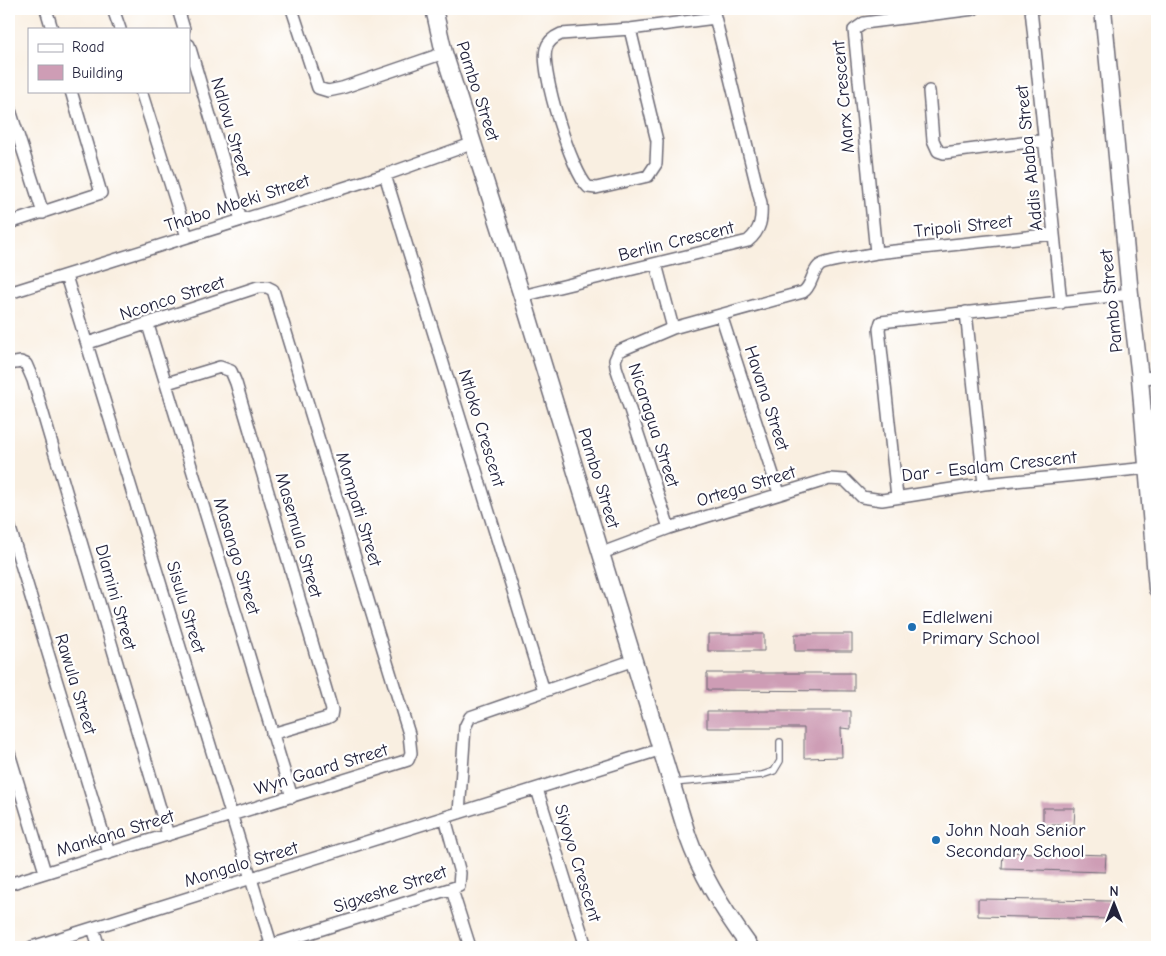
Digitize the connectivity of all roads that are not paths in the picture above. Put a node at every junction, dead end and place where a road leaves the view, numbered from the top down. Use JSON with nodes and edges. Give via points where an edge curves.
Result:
{"nodes":[{"id":1,"x":46,"y":9,"type":"edge"},
{"id":2,"x":113,"y":9,"type":"edge"},
{"id":3,"x":178,"y":9,"type":"edge"},
{"id":4,"x":294,"y":9,"type":"edge"},
{"id":5,"x":434,"y":9,"type":"edge"},
{"id":6,"x":974,"y":9,"type":"edge"},
{"id":7,"x":1031,"y":9,"type":"edge"},
{"id":8,"x":1103,"y":9,"type":"edge"},
{"id":9,"x":714,"y":13,"type":"edge"},
{"id":10,"x":52,"y":28,"type":"edge"},
{"id":11,"x":120,"y":28,"type":"edge"},
{"id":12,"x":184,"y":28,"type":"edge"},
{"id":13,"x":630,"y":29,"type":"junction"},
{"id":14,"x":190,"y":48,"type":"edge"},
{"id":15,"x":444,"y":53,"type":"junction"},
{"id":16,"x":930,"y":91,"type":"dead end"},
{"id":17,"x":71,"y":92,"type":"edge"},
{"id":18,"x":141,"y":92,"type":"edge"},
{"id":19,"x":9,"y":107,"type":"edge"},
{"id":20,"x":1044,"y":140,"type":"junction"},
{"id":21,"x":474,"y":144,"type":"junction"},
{"id":22,"x":385,"y":175,"type":"junction"},
{"id":23,"x":43,"y":213,"type":"junction"},
{"id":24,"x":241,"y":220,"type":"junction"},
{"id":25,"x":9,"y":223,"type":"edge"},
{"id":26,"x":1054,"y":234,"type":"junction"},
{"id":27,"x":187,"y":237,"type":"junction"},
{"id":28,"x":876,"y":253,"type":"junction"},
{"id":29,"x":656,"y":264,"type":"junction"},
{"id":30,"x":66,"y":276,"type":"junction"},
{"id":31,"x":267,"y":287,"type":"joint"},
{"id":32,"x":9,"y":294,"type":"edge"},
{"id":33,"x":1130,"y":294,"type":"junction"},
{"id":34,"x":522,"y":296,"type":"junction"},
{"id":35,"x":1061,"y":303,"type":"junction"},
{"id":36,"x":966,"y":312,"type":"junction"},
{"id":37,"x":722,"y":315,"type":"junction"},
{"id":38,"x":148,"y":325,"type":"junction"},
{"id":39,"x":673,"y":328,"type":"junction"},
{"id":40,"x":88,"y":344,"type":"junction"},
{"id":41,"x":9,"y":364,"type":"edge"},
{"id":42,"x":1157,"y":377,"type":"edge"},
{"id":43,"x":1140,"y":378,"type":"junction"},
{"id":44,"x":167,"y":383,"type":"junction"},
{"id":45,"x":1148,"y":468,"type":"junction"},
{"id":46,"x":984,"y":484,"type":"junction"},
{"id":47,"x":779,"y":493,"type":"junction"},
{"id":48,"x":897,"y":497,"type":"junction"},
{"id":49,"x":9,"y":524,"type":"edge"},
{"id":50,"x":669,"y":528,"type":"junction"},
{"id":51,"x":602,"y":553,"type":"junction"},
{"id":52,"x":1157,"y":588,"type":"edge"},
{"id":53,"x":634,"y":660,"type":"junction"},
{"id":54,"x":544,"y":691,"type":"junction"},
{"id":55,"x":272,"y":734,"type":"junction"},
{"id":56,"x":780,"y":742,"type":"dead end"},
{"id":57,"x":411,"y":746,"type":"joint"},
{"id":58,"x":662,"y":749,"type":"junction"},
{"id":59,"x":9,"y":753,"type":"edge"},
{"id":60,"x":673,"y":784,"type":"junction"},
{"id":61,"x":537,"y":789,"type":"junction"},
{"id":62,"x":292,"y":797,"type":"junction"},
{"id":63,"x":459,"y":813,"type":"junction"},
{"id":64,"x":231,"y":816,"type":"junction"},
{"id":65,"x":445,"y":818,"type":"junction"},
{"id":66,"x":168,"y":835,"type":"junction"},
{"id":67,"x":109,"y":853,"type":"junction"},
{"id":68,"x":46,"y":872,"type":"junction"},
{"id":69,"x":250,"y":880,"type":"junction"},
{"id":70,"x":9,"y":884,"type":"edge"},
{"id":71,"x":452,"y":890,"type":"junction"},
{"id":72,"x":93,"y":928,"type":"junction"},
{"id":73,"x":32,"y":947,"type":"edge"},
{"id":74,"x":99,"y":947,"type":"edge"},
{"id":75,"x":270,"y":947,"type":"edge"},
{"id":76,"x":470,"y":947,"type":"edge"},
{"id":77,"x":586,"y":947,"type":"edge"},
{"id":78,"x":750,"y":947,"type":"edge"}],
"edges":[{"from":1,"to":10,"type":"street"},
{"from":2,"to":11,"type":"street"},
{"from":3,"to":12,"type":"street"},
{"from":4,"to":15,"type":"street","via":[[318,88],[342,88]]},
{"from":5,"to":15,"type":"street","name":"Pambo Street"},
{"from":6,"to":28,"type":"street","name":"Marx Crescent","via":[[864,23],[854,30]]},
{"from":7,"to":20,"type":"street","name":"Addis Ababa Street"},
{"from":8,"to":33,"type":"street","name":"Pambo Street"},
{"from":9,"to":13,"type":"street"},
{"from":9,"to":29,"type":"street","name":"Berlin Crescent","via":[[761,203],[760,227],[748,241]]},
{"from":13,"to":13,"type":"street","via":[[561,34],[551,39],[545,51],[546,76],[558,118],[580,175],[588,187],[648,176],[656,164],[657,141]]},
{"from":14,"to":24,"type":"street","name":"Ndlovu Street"},
{"from":15,"to":21,"type":"street","name":"Pambo Street"},
{"from":16,"to":20,"type":"street","via":[[933,140],[938,151],[944,154]]},
{"from":17,"to":23,"type":"street","via":[[101,193]]},
{"from":18,"to":27,"type":"street"},
{"from":19,"to":23,"type":"street"},
{"from":20,"to":26,"type":"street","name":"Addis Ababa Street"},
{"from":21,"to":22,"type":"street","name":"Thabo Mbeki Street"},
{"from":21,"to":34,"type":"street","name":"Pambo Street"},
{"from":22,"to":24,"type":"street","name":"Thabo Mbeki Street"},
{"from":22,"to":54,"type":"street","name":"Ntloko Crescent"},
{"from":23,"to":25,"type":"street"},
{"from":24,"to":27,"type":"street","name":"Thabo Mbeki Street"},
{"from":26,"to":28,"type":"street","name":"Tripoli Street"},
{"from":26,"to":35,"type":"street","name":"Addis Ababa Street"},
{"from":27,"to":30,"type":"street","name":"Thabo Mbeki Street"},
{"from":28,"to":37,"type":"street","name":"Tripoli Street","via":[[826,262],[816,269],[803,292]]},
{"from":29,"to":34,"type":"street","name":"Berlin Crescent"},
{"from":29,"to":39,"type":"street"},
{"from":30,"to":32,"type":"street","name":"Thabo Mbeki Street"},
{"from":30,"to":40,"type":"street","name":"Sisulu Street"},
{"from":31,"to":38,"type":"street","name":"Nconco Street"},
{"from":31,"to":57,"type":"street","name":"Mompati Street","via":[[273,290],[278,301]]},
{"from":33,"to":35,"type":"street","name":"Dar - Esalam Crescent"},
{"from":33,"to":43,"type":"street","name":"Pambo Street"},
{"from":34,"to":51,"type":"street","name":"Pambo Street"},
{"from":35,"to":36,"type":"street","name":"Dar - Esalam Crescent"},
{"from":36,"to":46,"type":"street"},
{"from":36,"to":48,"type":"street","name":"Dar - Esalam Crescent","via":[[883,320],[879,325]]},
{"from":37,"to":39,"type":"street","name":"Nicaragua Street"},
{"from":37,"to":47,"type":"street","name":"Havana Street"},
{"from":38,"to":40,"type":"street","name":"Nconco Street"},
{"from":38,"to":44,"type":"street","name":"Masango Street"},
{"from":39,"to":50,"type":"street","name":"Nicaragua Street","via":[[625,347],[615,360]]},
{"from":40,"to":64,"type":"street","name":"Sisulu Street"},
{"from":41,"to":66,"type":"street","name":"Dlamini Street","via":[[21,362],[29,368]]},
{"from":42,"to":43,"type":"street"},
{"from":43,"to":45,"type":"street","name":"Pambo Street"},
{"from":44,"to":55,"type":"street","name":"Masango Street"},
{"from":44,"to":55,"type":"street","name":"Masemula Street","via":[[220,367],[232,371],[236,383],[332,710],[328,718]]},
{"from":45,"to":46,"type":"street","name":"Dar - Esalam Crescent"},
{"from":45,"to":52,"type":"street","name":"Pambo Street"},
{"from":46,"to":48,"type":"street","name":"Dar - Esalam Crescent"},
{"from":47,"to":48,"type":"street","name":"Ortega Street","via":[[841,478],[869,500]]},
{"from":47,"to":50,"type":"street","name":"Ortega Street"},
{"from":49,"to":67,"type":"street","name":"Rawula Street"},
{"from":50,"to":51,"type":"street","name":"Ortega Street"},
{"from":51,"to":53,"type":"street","name":"Pambo Street"},
{"from":53,"to":54,"type":"street"},
{"from":53,"to":58,"type":"street","name":"Pambo Street"},
{"from":54,"to":63,"type":"street","via":[[477,714],[468,721]]},
{"from":55,"to":62,"type":"street","name":"Masango Street"},
{"from":56,"to":60,"type":"lane","via":[[780,761],[774,771]]},
{"from":57,"to":62,"type":"street","name":"Wyn Gaard Street","via":[[408,760]]},
{"from":58,"to":60,"type":"street","name":"Pambo Street"},
{"from":58,"to":61,"type":"street","name":"Siyoyo Crescent"},
{"from":59,"to":68,"type":"street"},
{"from":60,"to":78,"type":"street","name":"Pambo Street","via":[[696,859],[723,909]]},
{"from":61,"to":63,"type":"street","name":"Siyoyo Crescent"},
{"from":61,"to":77,"type":"street","name":"Siyoyo Crescent"},
{"from":62,"to":64,"type":"street","name":"Wyn Gaard Street"},
{"from":63,"to":65,"type":"street","name":"Mongalo Street"},
{"from":64,"to":66,"type":"street","name":"Mankana Street"},
{"from":64,"to":69,"type":"street","name":"Sisulu Street"},
{"from":65,"to":69,"type":"street","name":"Mongalo Street"},
{"from":65,"to":71,"type":"street","name":"Sigxeshe Street","via":[[461,881]]},
{"from":66,"to":67,"type":"street","name":"Mankana Street"},
{"from":67,"to":68,"type":"street","name":"Mankana Street"},
{"from":68,"to":70,"type":"street","name":"Mankana Street"},
{"from":69,"to":72,"type":"street","name":"Mongalo Street"},
{"from":69,"to":75,"type":"street","name":"Sisulu Street"},
{"from":71,"to":75,"type":"street","name":"Sigxeshe Street"},
{"from":71,"to":76,"type":"street"},
{"from":72,"to":73,"type":"street","name":"Mongalo Street"},
{"from":72,"to":74,"type":"street"}]}
